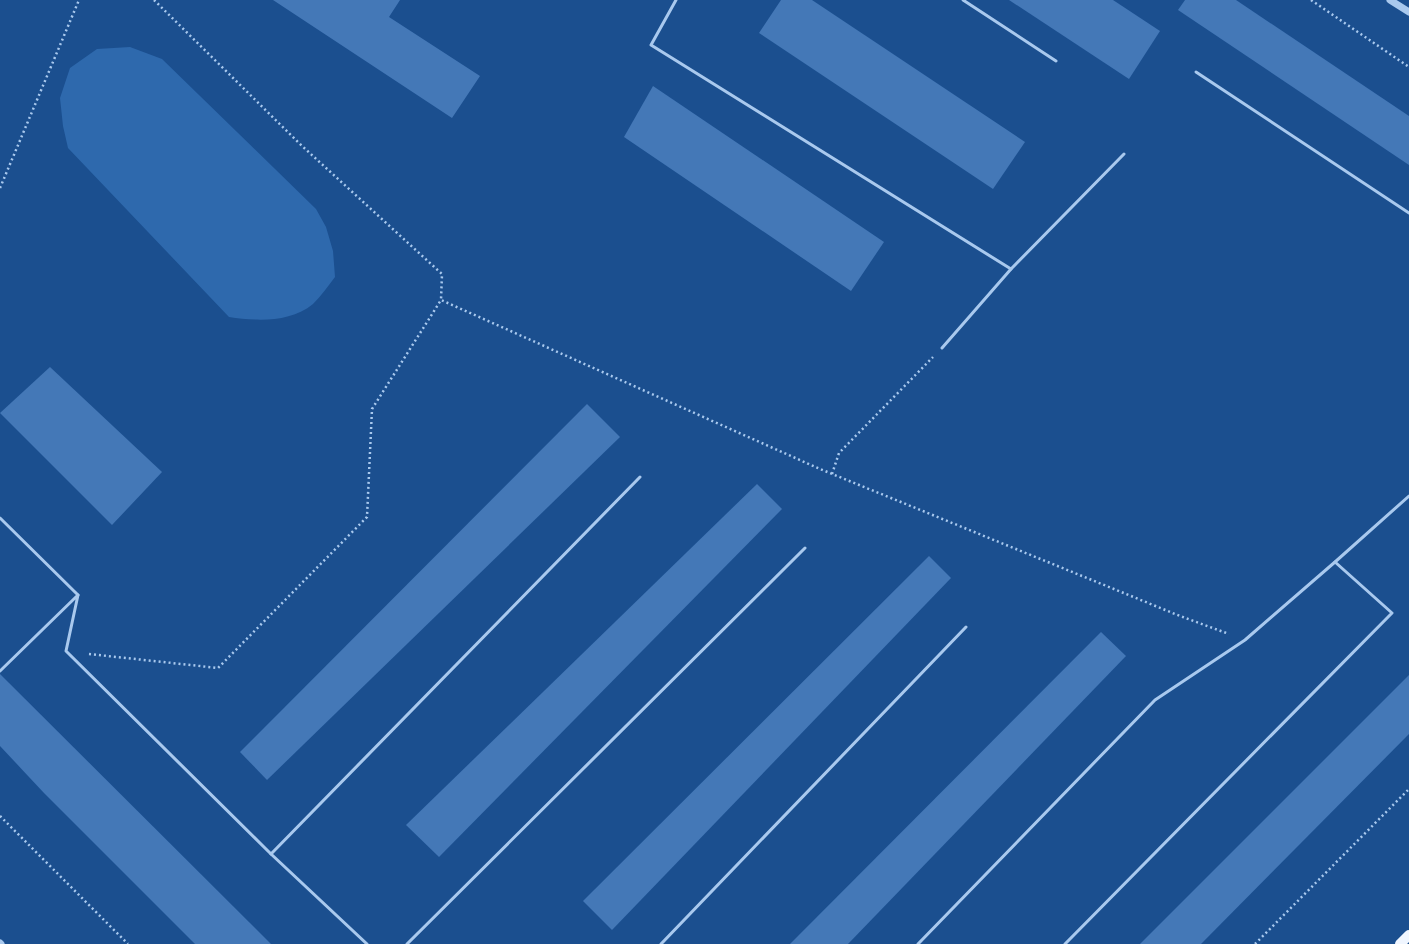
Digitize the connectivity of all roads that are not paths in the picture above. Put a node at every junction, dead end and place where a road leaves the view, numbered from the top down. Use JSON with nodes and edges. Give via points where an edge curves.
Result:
{"nodes":[{"id":1,"x":676,"y":0,"type":"edge"},
{"id":2,"x":963,"y":0,"type":"edge"},
{"id":3,"x":1390,"y":0,"type":"edge"},
{"id":4,"x":1409,"y":12,"type":"edge"},
{"id":5,"x":1056,"y":61,"type":"dead end"},
{"id":6,"x":1196,"y":72,"type":"dead end"},
{"id":7,"x":1124,"y":154,"type":"dead end"},
{"id":8,"x":1409,"y":213,"type":"edge"},
{"id":9,"x":1012,"y":269,"type":"junction"},
{"id":10,"x":942,"y":348,"type":"road end"},
{"id":11,"x":640,"y":477,"type":"dead end"},
{"id":12,"x":1409,"y":496,"type":"edge"},
{"id":13,"x":0,"y":518,"type":"edge"},
{"id":14,"x":805,"y":548,"type":"dead end"},
{"id":15,"x":1335,"y":562,"type":"junction"},
{"id":16,"x":78,"y":595,"type":"junction"},
{"id":17,"x":966,"y":627,"type":"dead end"},
{"id":18,"x":0,"y":670,"type":"edge"},
{"id":19,"x":271,"y":854,"type":"junction"},
{"id":20,"x":1409,"y":934,"type":"edge"},
{"id":21,"x":367,"y":944,"type":"edge"},
{"id":22,"x":407,"y":944,"type":"edge"},
{"id":23,"x":661,"y":944,"type":"edge"},
{"id":24,"x":918,"y":944,"type":"edge"},
{"id":25,"x":1065,"y":944,"type":"edge"},
{"id":26,"x":1400,"y":944,"type":"edge"}],
"edges":[{"from":1,"to":9,"type":"lane","via":[[651,45]]},
{"from":2,"to":5,"type":"lane"},
{"from":3,"to":4,"type":"street"},
{"from":6,"to":8,"type":"lane"},
{"from":7,"to":9,"type":"lane"},
{"from":9,"to":10,"type":"lane"},
{"from":11,"to":19,"type":"lane"},
{"from":12,"to":15,"type":"lane"},
{"from":13,"to":16,"type":"lane"},
{"from":14,"to":22,"type":"lane"},
{"from":15,"to":24,"type":"lane","via":[[1245,640],[1155,700]]},
{"from":15,"to":25,"type":"lane","via":[[1392,614]]},
{"from":16,"to":18,"type":"lane"},
{"from":16,"to":19,"type":"lane","via":[[66,651]]},
{"from":17,"to":23,"type":"lane"},
{"from":19,"to":21,"type":"lane"},
{"from":20,"to":26,"type":"main road"}]}
